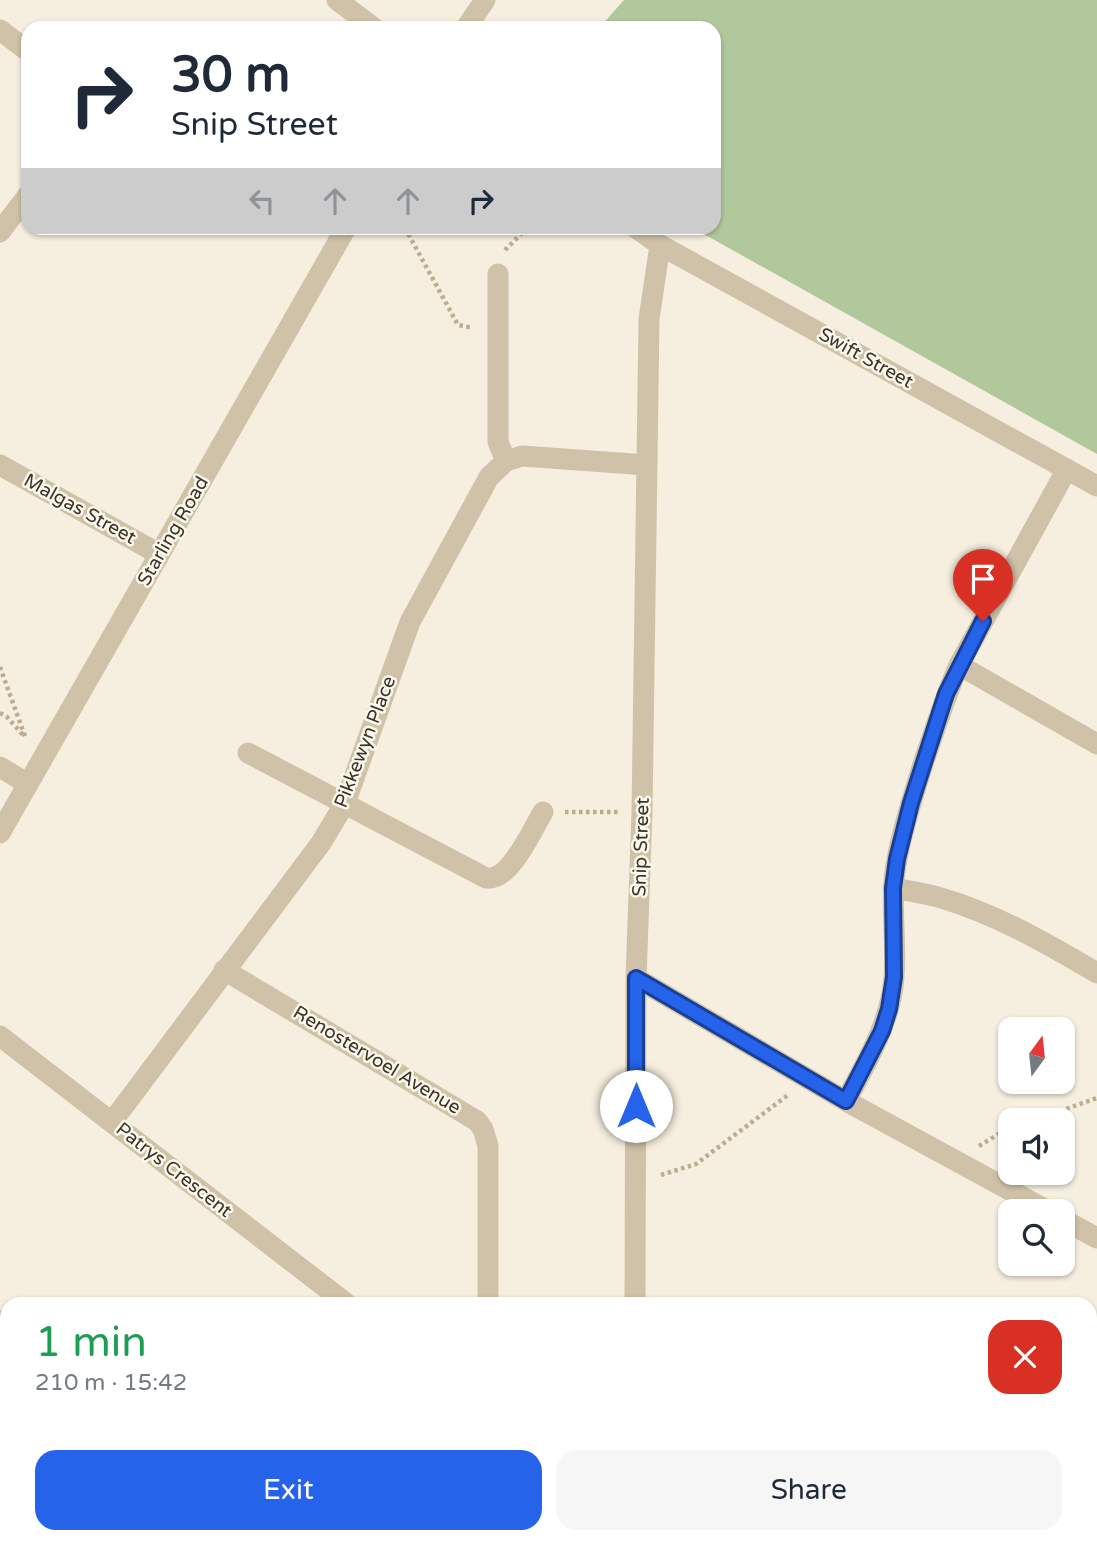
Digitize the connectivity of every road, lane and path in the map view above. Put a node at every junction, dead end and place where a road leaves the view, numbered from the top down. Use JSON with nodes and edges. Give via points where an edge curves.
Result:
{"nodes":[{"id":1,"x":337,"y":0,"type":"edge"},
{"id":2,"x":485,"y":0,"type":"edge"},
{"id":3,"x":365,"y":21,"type":"edge"},
{"id":4,"x":471,"y":21,"type":"edge"},
{"id":5,"x":0,"y":30,"type":"edge"},
{"id":6,"x":21,"y":46,"type":"edge"},
{"id":7,"x":21,"y":204,"type":"edge"},
{"id":8,"x":0,"y":232,"type":"edge"},
{"id":9,"x":342,"y":235,"type":"edge"},
{"id":10,"x":409,"y":235,"type":"edge"},
{"id":11,"x":520,"y":235,"type":"edge"},
{"id":12,"x":646,"y":235,"type":"edge"},
{"id":13,"x":660,"y":245,"type":"junction"},
{"id":14,"x":498,"y":274,"type":"joint"},
{"id":15,"x":498,"y":333,"type":"junction"},
{"id":16,"x":506,"y":461,"type":"junction"},
{"id":17,"x":0,"y":465,"type":"edge"},
{"id":18,"x":647,"y":465,"type":"junction"},
{"id":19,"x":1067,"y":469,"type":"junction"},
{"id":20,"x":1097,"y":486,"type":"edge"},
{"id":21,"x":159,"y":554,"type":"junction"},
{"id":22,"x":959,"y":665,"type":"junction"},
{"id":23,"x":0,"y":667,"type":"edge"},
{"id":24,"x":0,"y":713,"type":"edge"},
{"id":25,"x":26,"y":738,"type":"junction"},
{"id":26,"x":1097,"y":744,"type":"edge"},
{"id":27,"x":248,"y":753,"type":"dead end"},
{"id":28,"x":42,"y":759,"type":"junction"},
{"id":29,"x":0,"y":767,"type":"edge"},
{"id":30,"x":28,"y":784,"type":"junction"},
{"id":31,"x":345,"y":803,"type":"junction"},
{"id":32,"x":642,"y":811,"type":"junction"},
{"id":33,"x":543,"y":812,"type":"joint"},
{"id":34,"x":0,"y":834,"type":"edge"},
{"id":35,"x":893,"y":888,"type":"junction"},
{"id":36,"x":224,"y":970,"type":"junction"},
{"id":37,"x":1097,"y":973,"type":"edge"},
{"id":38,"x":636,"y":978,"type":"junction"},
{"id":39,"x":0,"y":1036,"type":"edge"},
{"id":40,"x":807,"y":1078,"type":"junction"},
{"id":41,"x":1097,"y":1098,"type":"edge"},
{"id":42,"x":846,"y":1101,"type":"junction"},
{"id":43,"x":1069,"y":1108,"type":"edge"},
{"id":44,"x":112,"y":1122,"type":"junction"},
{"id":45,"x":998,"y":1134,"type":"edge"},
{"id":46,"x":964,"y":1165,"type":"junction"},
{"id":47,"x":636,"y":1183,"type":"junction"},
{"id":48,"x":1026,"y":1199,"type":"edge"},
{"id":49,"x":1075,"y":1226,"type":"edge"},
{"id":50,"x":1097,"y":1238,"type":"edge"},
{"id":51,"x":333,"y":1297,"type":"edge"},
{"id":52,"x":488,"y":1297,"type":"edge"},
{"id":53,"x":635,"y":1297,"type":"edge"}],
"edges":[{"from":1,"to":3,"type":"street"},
{"from":2,"to":4,"type":"street"},
{"from":5,"to":6,"type":"street"},
{"from":7,"to":8,"type":"street"},
{"from":9,"to":21,"type":"street","name":"Starling Road"},
{"from":10,"to":15,"type":"path","via":[[458,325]]},
{"from":11,"to":14,"type":"path","via":[[504,251]]},
{"from":12,"to":13,"type":"street","name":"Swift Street"},
{"from":13,"to":18,"type":"street","name":"Snip Street","via":[[649,318]]},
{"from":13,"to":19,"type":"street","name":"Swift Street"},
{"from":14,"to":15,"type":"street"},
{"from":15,"to":16,"type":"street","via":[[498,442]]},
{"from":16,"to":18,"type":"street","via":[[522,456]]},
{"from":16,"to":31,"type":"street","name":"Pikkewyn Place","via":[[489,477],[410,622]]},
{"from":17,"to":21,"type":"street","name":"Malgas Street"},
{"from":18,"to":32,"type":"street","name":"Snip Street"},
{"from":19,"to":20,"type":"street","name":"Swift Street"},
{"from":19,"to":22,"type":"street"},
{"from":21,"to":28,"type":"street","name":"Starling Road"},
{"from":22,"to":26,"type":"street"},
{"from":22,"to":35,"type":"street","via":[[911,803]]},
{"from":23,"to":25,"type":"path"},
{"from":24,"to":25,"type":"path"},
{"from":25,"to":28,"type":"path"},
{"from":27,"to":31,"type":"street"},
{"from":28,"to":30,"type":"street","name":"Starling Road"},
{"from":29,"to":30,"type":"street"},
{"from":30,"to":34,"type":"street","name":"Starling Road"},
{"from":31,"to":33,"type":"street","via":[[493,879],[508,869]]},
{"from":31,"to":36,"type":"street","name":"Pikkewyn Place","via":[[321,843]]},
{"from":32,"to":33,"type":"path"},
{"from":32,"to":38,"type":"street","name":"Snip Street"},
{"from":35,"to":37,"type":"street","via":[[940,897],[1003,922]]},
{"from":35,"to":42,"type":"street","via":[[894,977],[889,1009]]},
{"from":36,"to":44,"type":"street","name":"Pikkewyn Place"},
{"from":36,"to":52,"type":"street","name":"Renostervoel Avenue","via":[[477,1121],[488,1146]]},
{"from":38,"to":40,"type":"street"},
{"from":38,"to":47,"type":"street","name":"Snip Street"},
{"from":39,"to":44,"type":"street","name":"Patrys Crescent"},
{"from":40,"to":42,"type":"street"},
{"from":40,"to":47,"type":"path","via":[[696,1164]]},
{"from":41,"to":43,"type":"path"},
{"from":42,"to":46,"type":"street"},
{"from":44,"to":51,"type":"street","name":"Patrys Crescent"},
{"from":45,"to":46,"type":"path","via":[[975,1149]]},
{"from":46,"to":48,"type":"street"},
{"from":47,"to":53,"type":"street","name":"Snip Street"},
{"from":49,"to":50,"type":"street"}]}
